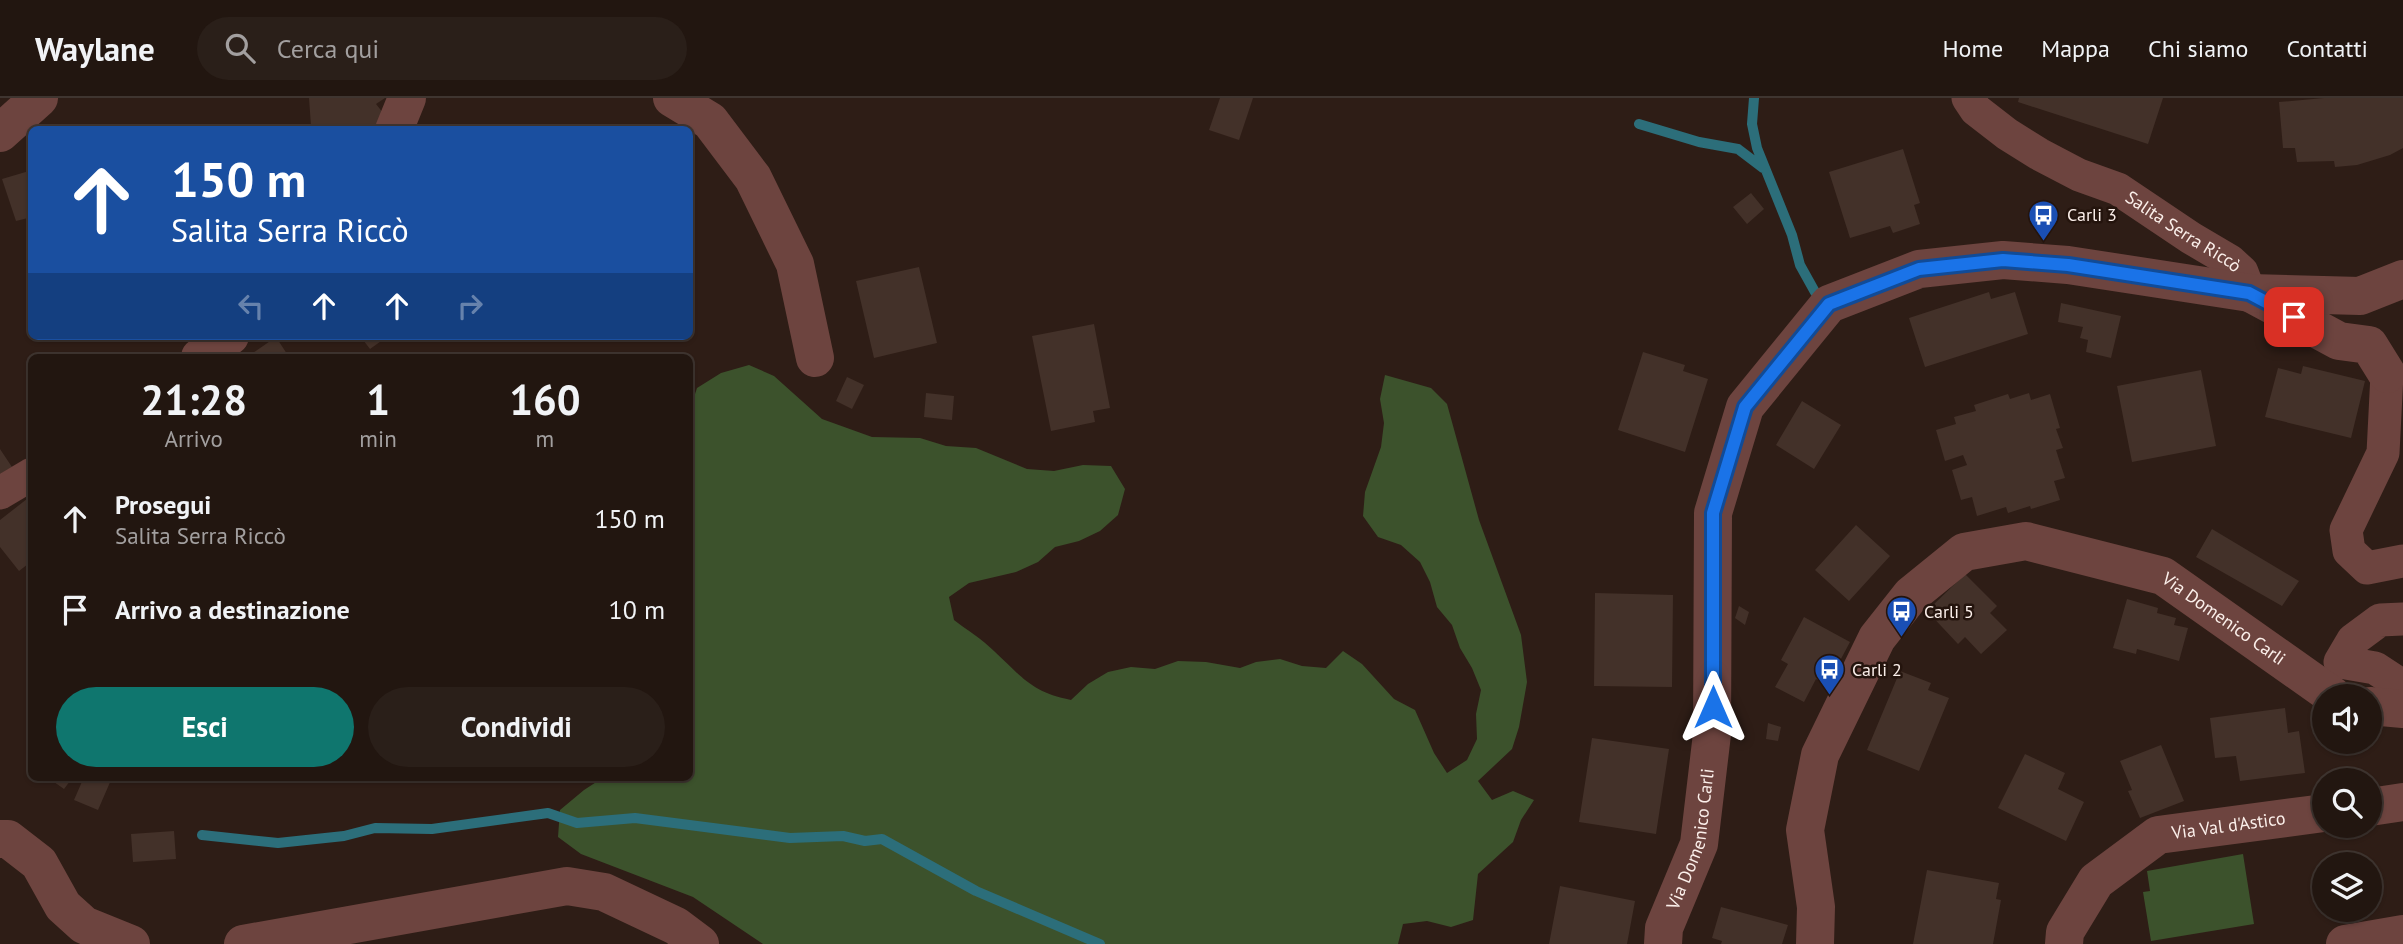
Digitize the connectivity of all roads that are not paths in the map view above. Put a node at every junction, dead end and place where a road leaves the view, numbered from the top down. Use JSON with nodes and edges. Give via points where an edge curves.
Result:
{"nodes":[{"id":1,"x":39,"y":98,"type":"edge"},
{"id":2,"x":407,"y":98,"type":"edge"},
{"id":3,"x":671,"y":98,"type":"edge"},
{"id":4,"x":1968,"y":98,"type":"edge"},
{"id":5,"x":396,"y":126,"type":"edge"},
{"id":6,"x":0,"y":133,"type":"edge"},
{"id":7,"x":2403,"y":279,"type":"edge"},
{"id":8,"x":2249,"y":293,"type":"junction"},
{"id":9,"x":224,"y":340,"type":"edge"},
{"id":10,"x":204,"y":354,"type":"edge"},
{"id":11,"x":815,"y":358,"type":"dead end"},
{"id":12,"x":2387,"y":374,"type":"joint"},
{"id":13,"x":28,"y":476,"type":"edge"},
{"id":14,"x":0,"y":493,"type":"edge"},
{"id":15,"x":2403,"y":561,"type":"edge"},
{"id":16,"x":2403,"y":619,"type":"edge"},
{"id":17,"x":2316,"y":684,"type":"edge"},
{"id":18,"x":2403,"y":686,"type":"edge"},
{"id":19,"x":2382,"y":707,"type":"edge"},
{"id":20,"x":2403,"y":709,"type":"edge"},
{"id":21,"x":2403,"y":802,"type":"edge"},
{"id":22,"x":2382,"y":805,"type":"edge"},
{"id":23,"x":2312,"y":815,"type":"edge"},
{"id":24,"x":0,"y":839,"type":"edge"},
{"id":25,"x":2403,"y":934,"type":"edge"},
{"id":26,"x":131,"y":944,"type":"edge"},
{"id":27,"x":243,"y":944,"type":"edge"},
{"id":28,"x":700,"y":944,"type":"edge"},
{"id":29,"x":1663,"y":944,"type":"edge"},
{"id":30,"x":1815,"y":944,"type":"edge"},
{"id":31,"x":2064,"y":944,"type":"edge"},
{"id":32,"x":2345,"y":944,"type":"edge"}],
"edges":[{"from":1,"to":6,"type":"street"},
{"from":2,"to":5,"type":"street"},
{"from":3,"to":11,"type":"street","via":[[710,121],[753,178],[795,264]]},
{"from":4,"to":8,"type":"street","name":"Salita Serra Riccò","via":[[1976,110],[2039,154],[2118,189],[2230,261],[2242,272]]},
{"from":7,"to":8,"type":"street","name":"Via Domenico Carli","via":[[2360,296]]},
{"from":8,"to":12,"type":"street","name":"Salita Serra Riccò","via":[[2339,341],[2370,345]]},
{"from":8,"to":29,"type":"street","name":"Via Domenico Carli","via":[[2068,265],[2003,260],[1919,269],[1829,304],[1745,407],[1713,513],[1712,734],[1699,844],[1664,928]]},
{"from":9,"to":10,"type":"street"},
{"from":12,"to":15,"type":"street","name":"Salita Serra Riccò","via":[[2383,453],[2346,530],[2349,551],[2367,568]]},
{"from":13,"to":14,"type":"street"},
{"from":16,"to":18,"type":"street","via":[[2380,620],[2353,640],[2340,662],[2375,668]]},
{"from":17,"to":30,"type":"street","name":"Via Domenico Carli","via":[[2163,576],[2026,541],[1964,552],[1911,596],[1877,638],[1820,755],[1805,830],[1816,907]]},
{"from":19,"to":20,"type":"street"},
{"from":21,"to":22,"type":"street"},
{"from":23,"to":31,"type":"street","name":"Via Val d'Astico","via":[[2158,835],[2095,881],[2065,932]]},
{"from":24,"to":26,"type":"street","via":[[8,839],[39,863],[63,906],[84,925]]},
{"from":25,"to":32,"type":"street"},
{"from":27,"to":28,"type":"street","via":[[567,886],[604,892],[676,926]]}]}
